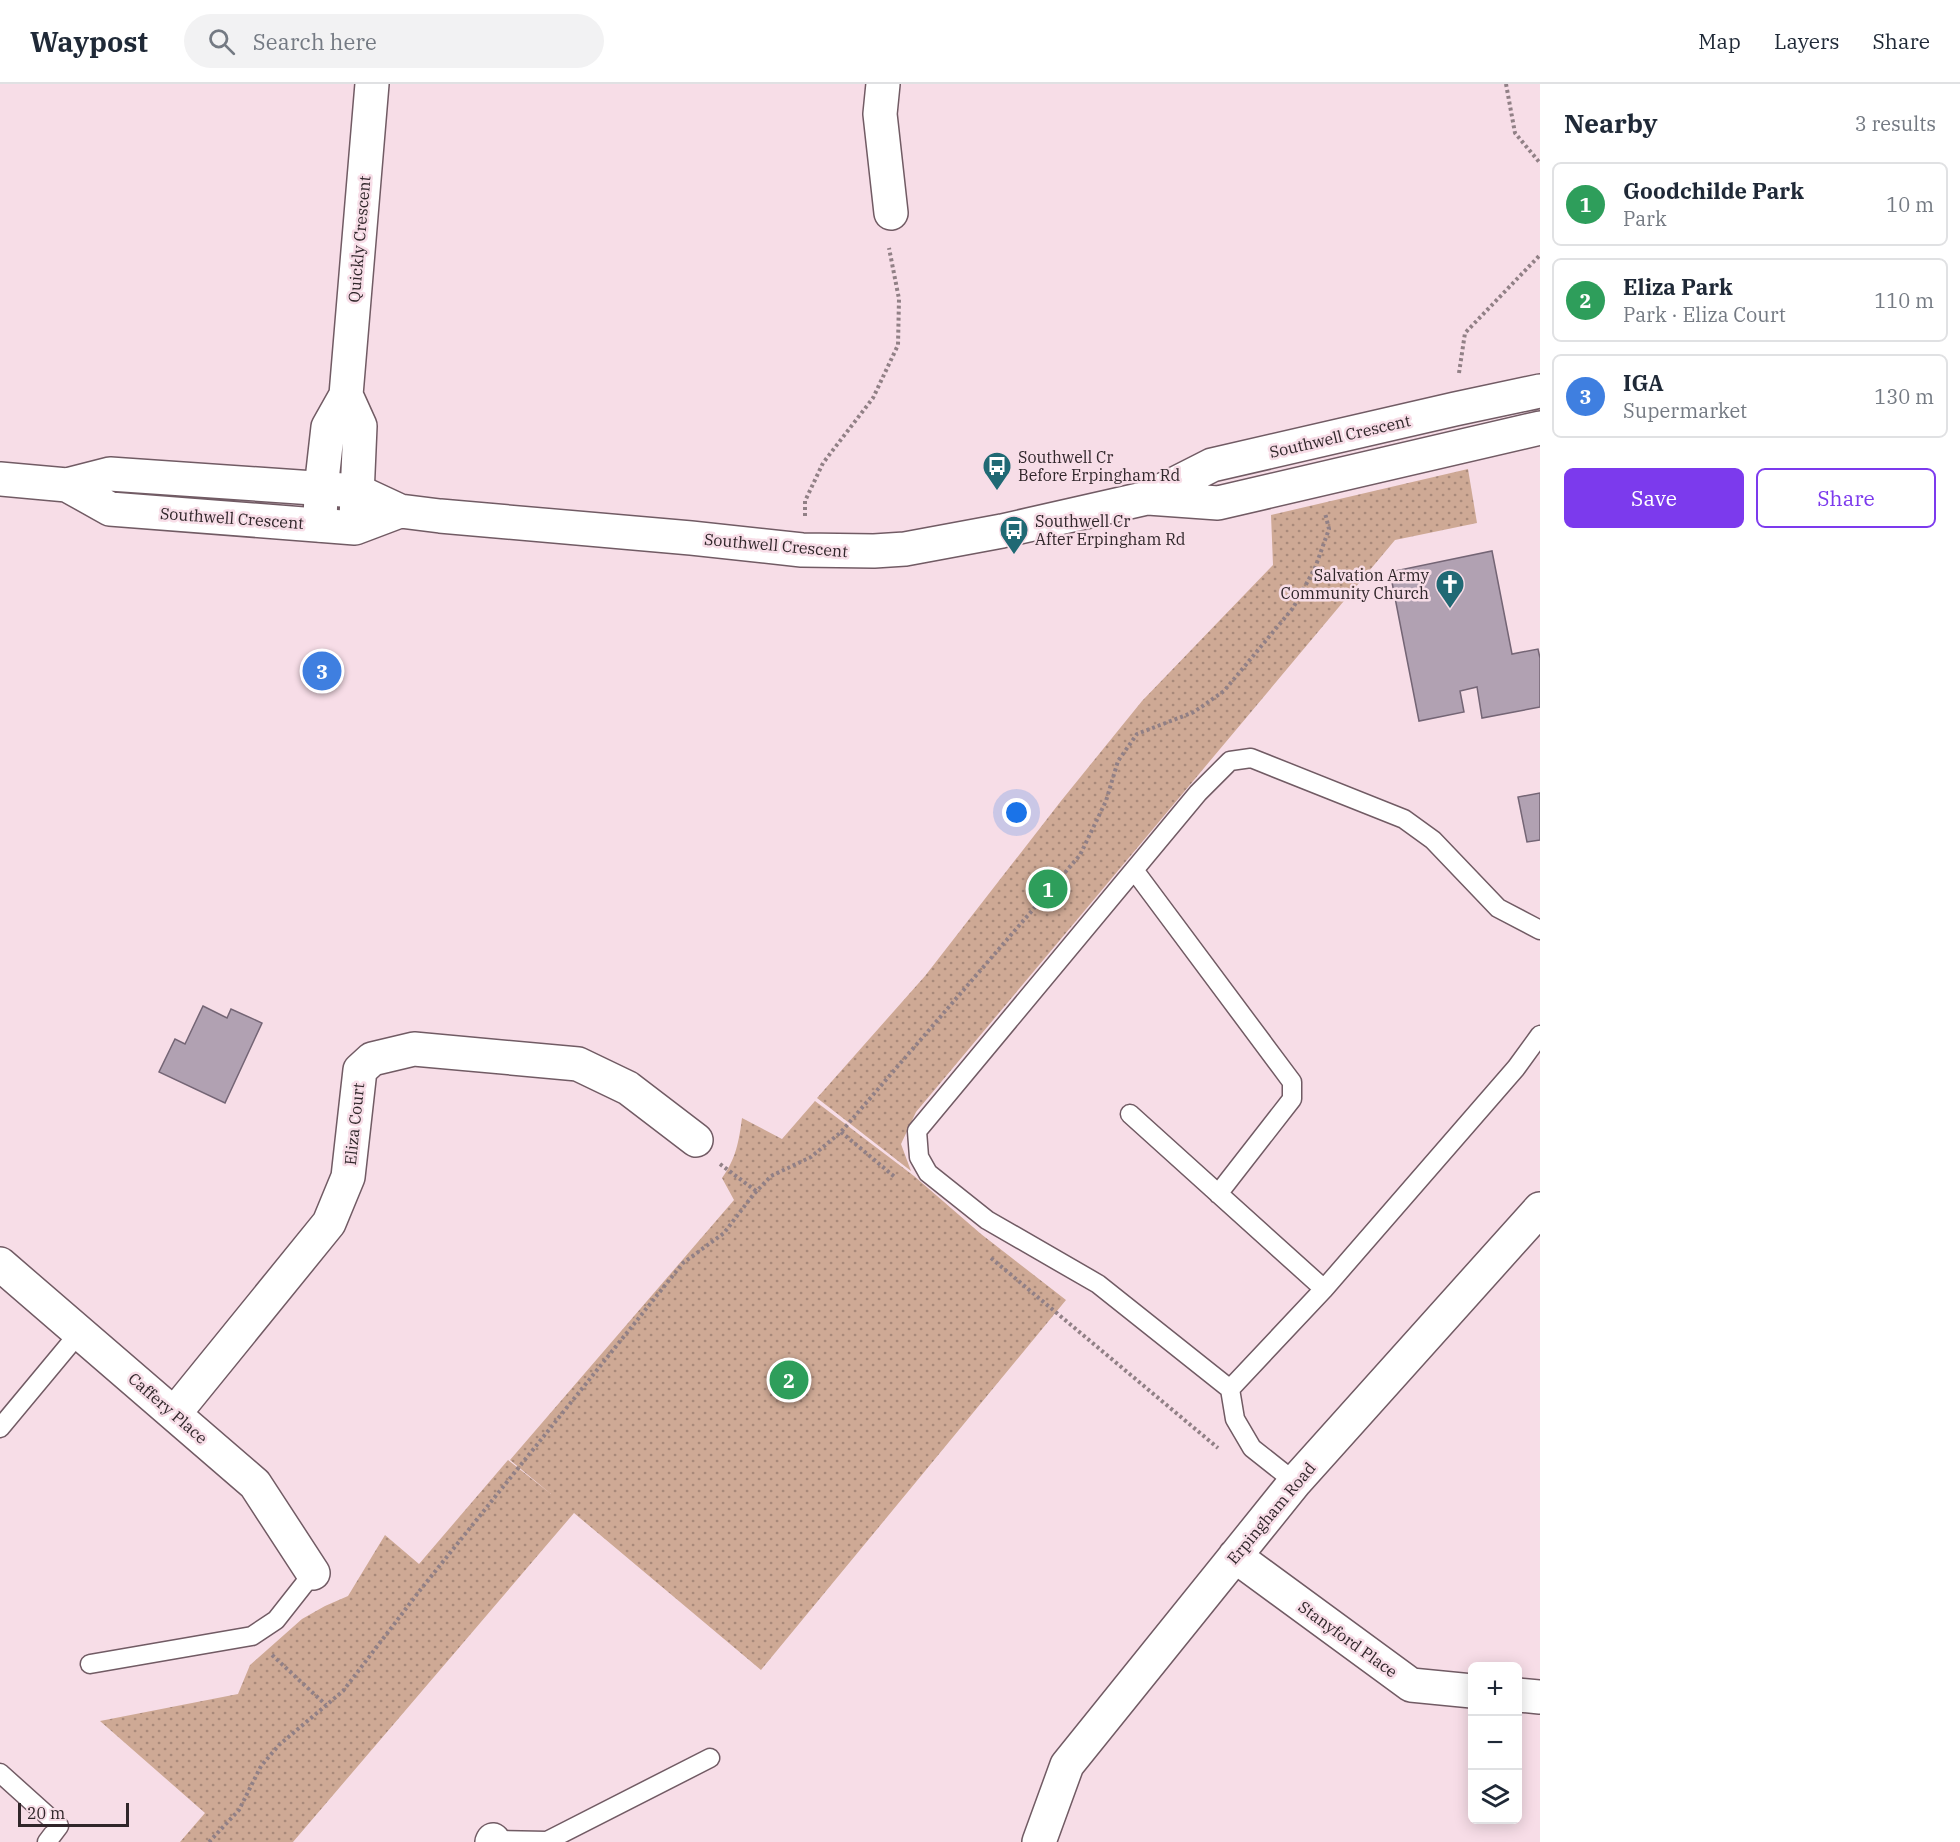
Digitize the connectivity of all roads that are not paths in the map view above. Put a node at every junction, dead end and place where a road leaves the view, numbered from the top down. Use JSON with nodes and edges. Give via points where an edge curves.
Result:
{"nodes":[{"id":1,"x":372,"y":84,"type":"edge"},
{"id":2,"x":883,"y":84,"type":"edge"},
{"id":3,"x":891,"y":213,"type":"road end"},
{"id":4,"x":1540,"y":391,"type":"edge"},
{"id":5,"x":346,"y":395,"type":"junction"},
{"id":6,"x":1540,"y":428,"type":"edge"},
{"id":7,"x":0,"y":479,"type":"edge"},
{"id":8,"x":67,"y":485,"type":"junction"},
{"id":9,"x":321,"y":489,"type":"junction"},
{"id":10,"x":357,"y":491,"type":"junction"},
{"id":11,"x":1147,"y":498,"type":"junction"},
{"id":12,"x":400,"y":511,"type":"junction"},
{"id":13,"x":320,"y":525,"type":"junction"},
{"id":14,"x":355,"y":528,"type":"junction"},
{"id":15,"x":1134,"y":870,"type":"junction"},
{"id":16,"x":1540,"y":930,"type":"edge"},
{"id":17,"x":1540,"y":1035,"type":"edge"},
{"id":18,"x":1130,"y":1114,"type":"dead end"},
{"id":19,"x":696,"y":1140,"type":"road end"},
{"id":20,"x":1218,"y":1194,"type":"junction"},
{"id":21,"x":1540,"y":1209,"type":"edge"},
{"id":22,"x":0,"y":1264,"type":"edge"},
{"id":23,"x":1324,"y":1289,"type":"junction"},
{"id":24,"x":79,"y":1333,"type":"junction"},
{"id":25,"x":1230,"y":1389,"type":"junction"},
{"id":26,"x":174,"y":1414,"type":"junction"},
{"id":27,"x":0,"y":1428,"type":"edge"},
{"id":28,"x":1294,"y":1482,"type":"junction"},
{"id":29,"x":1235,"y":1556,"type":"junction"},
{"id":30,"x":313,"y":1573,"type":"joint"},
{"id":31,"x":90,"y":1664,"type":"dead end"},
{"id":32,"x":1468,"y":1691,"type":"edge"},
{"id":33,"x":1522,"y":1695,"type":"edge"},
{"id":34,"x":1540,"y":1697,"type":"edge"},
{"id":35,"x":710,"y":1758,"type":"dead end"},
{"id":36,"x":0,"y":1773,"type":"edge"},
{"id":37,"x":492,"y":1841,"type":"edge"},
{"id":38,"x":47,"y":1842,"type":"edge"},
{"id":39,"x":1040,"y":1842,"type":"edge"}],
"edges":[{"from":1,"to":5,"type":"street","name":"Quickly Crescent"},
{"from":2,"to":3,"type":"street","via":[[880,114]]},
{"from":4,"to":11,"type":"street","name":"Southwell Crescent","via":[[1212,465]]},
{"from":5,"to":9,"type":"street","name":"Quickly Crescent","via":[[328,428]]},
{"from":5,"to":10,"type":"street","name":"Quickly Crescent","via":[[360,426]]},
{"from":6,"to":11,"type":"street","name":"Southwell Crescent","via":[[1218,502]]},
{"from":7,"to":8,"type":"street","name":"Southwell Crescent"},
{"from":8,"to":9,"type":"street","name":"Southwell Crescent","via":[[110,474]]},
{"from":8,"to":13,"type":"street","name":"Southwell Crescent","via":[[110,509]]},
{"from":9,"to":10,"type":"street","name":"Southwell Crescent"},
{"from":9,"to":13,"type":"street","name":"Quickly Crescent"},
{"from":10,"to":12,"type":"street","name":"Southwell Crescent"},
{"from":10,"to":14,"type":"street","name":"Quickly Crescent"},
{"from":11,"to":12,"type":"street","name":"Southwell Crescent","via":[[1002,531],[874,551],[802,550]]},
{"from":12,"to":14,"type":"street","name":"Southwell Crescent"},
{"from":13,"to":14,"type":"street","name":"Southwell Crescent"},
{"from":15,"to":16,"type":"lane","via":[[1230,761],[1251,758],[1404,819],[1433,840],[1498,908]]},
{"from":15,"to":20,"type":"lane","via":[[1292,1082],[1292,1099]]},
{"from":15,"to":25,"type":"lane","via":[[918,1131],[919,1157],[928,1173],[987,1220],[1098,1284]]},
{"from":17,"to":23,"type":"lane","via":[[1516,1068]]},
{"from":18,"to":20,"type":"lane"},
{"from":19,"to":26,"type":"street","name":"Eliza Court","via":[[628,1088],[578,1064],[414,1049],[372,1059],[360,1070],[348,1177],[329,1223]]},
{"from":20,"to":23,"type":"lane"},
{"from":21,"to":28,"type":"street","name":"Erpingham Road"},
{"from":22,"to":24,"type":"street","name":"Caffery Place"},
{"from":23,"to":25,"type":"lane"},
{"from":24,"to":26,"type":"street","name":"Caffery Place"},
{"from":24,"to":27,"type":"lane"},
{"from":25,"to":28,"type":"lane","via":[[1235,1419],[1252,1448]]},
{"from":26,"to":30,"type":"street","name":"Caffery Place","via":[[255,1484]]},
{"from":28,"to":29,"type":"street","name":"Erpingham Road"},
{"from":29,"to":32,"type":"street","name":"Stanyford Place","via":[[1411,1685]]},
{"from":29,"to":39,"type":"street","name":"Erpingham Road","via":[[1067,1765]]},
{"from":30,"to":31,"type":"lane","via":[[276,1620],[252,1636]]},
{"from":33,"to":34,"type":"street"},
{"from":35,"to":37,"type":"lane","via":[[547,1841]]},
{"from":36,"to":38,"type":"lane","via":[[59,1826]]}]}
